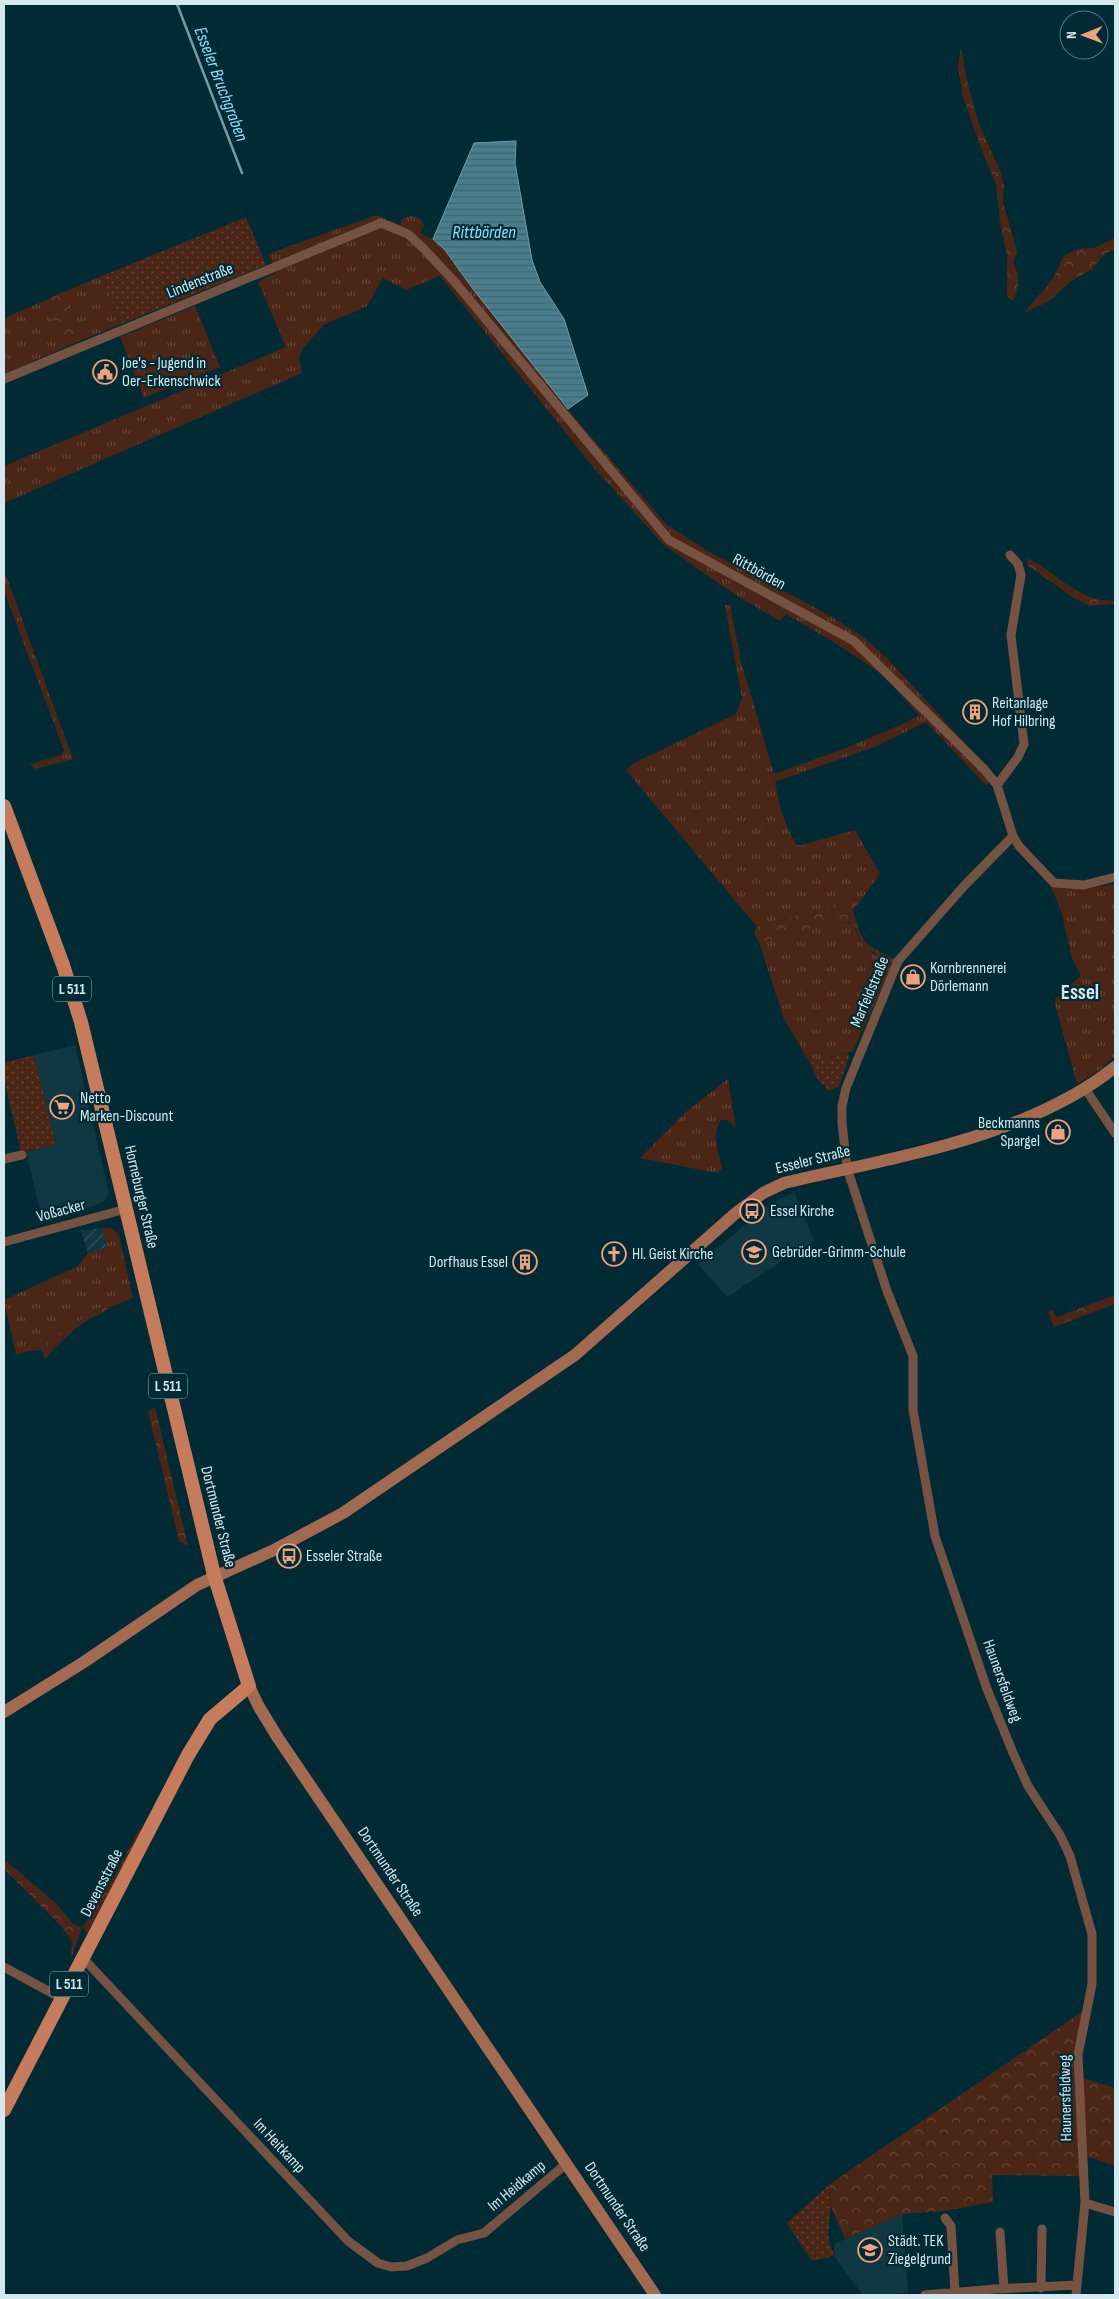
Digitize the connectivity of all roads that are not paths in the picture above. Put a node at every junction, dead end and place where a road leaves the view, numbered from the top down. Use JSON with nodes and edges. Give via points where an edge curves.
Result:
{"nodes":[{"id":1,"x":408,"y":234,"type":"joint"},
{"id":2,"x":4,"y":379,"type":"edge"},
{"id":3,"x":1010,"y":555,"type":"dead end"},
{"id":4,"x":997,"y":785,"type":"junction"},
{"id":5,"x":4,"y":806,"type":"edge"},
{"id":6,"x":1013,"y":836,"type":"junction"},
{"id":7,"x":1115,"y":877,"type":"edge"},
{"id":8,"x":1115,"y":1067,"type":"edge"},
{"id":9,"x":1086,"y":1090,"type":"junction"},
{"id":10,"x":1115,"y":1133,"type":"edge"},
{"id":11,"x":22,"y":1155,"type":"dead end"},
{"id":12,"x":4,"y":1159,"type":"edge"},
{"id":13,"x":847,"y":1168,"type":"junction"},
{"id":14,"x":126,"y":1209,"type":"junction"},
{"id":15,"x":4,"y":1242,"type":"edge"},
{"id":16,"x":178,"y":1430,"type":"joint"},
{"id":17,"x":214,"y":1576,"type":"junction"},
{"id":18,"x":249,"y":1686,"type":"junction"},
{"id":19,"x":4,"y":1712,"type":"edge"},
{"id":20,"x":82,"y":1958,"type":"junction"},
{"id":21,"x":4,"y":1967,"type":"edge"},
{"id":22,"x":61,"y":1998,"type":"junction"},
{"id":23,"x":4,"y":2110,"type":"edge"},
{"id":24,"x":566,"y":2164,"type":"junction"},
{"id":25,"x":1085,"y":2203,"type":"junction"},
{"id":26,"x":1115,"y":2212,"type":"edge"},
{"id":27,"x":946,"y":2218,"type":"dead end"},
{"id":28,"x":1042,"y":2229,"type":"dead end"},
{"id":29,"x":486,"y":2230,"type":"joint"},
{"id":30,"x":1000,"y":2232,"type":"dead end"},
{"id":31,"x":1077,"y":2285,"type":"junction"},
{"id":32,"x":1004,"y":2288,"type":"junction"},
{"id":33,"x":1041,"y":2288,"type":"junction"},
{"id":34,"x":953,"y":2294,"type":"edge"},
{"id":35,"x":655,"y":2295,"type":"edge"},
{"id":36,"x":925,"y":2295,"type":"edge"},
{"id":37,"x":1076,"y":2295,"type":"edge"}],
"edges":[{"from":1,"to":2,"type":"street","name":"Lindenstraße","via":[[381,223]]},
{"from":1,"to":4,"type":"street","name":"Rittbörden","via":[[454,281],[669,540],[854,641]]},
{"from":3,"to":4,"type":"street","via":[[1018,564],[1021,575],[1012,635],[1024,744]]},
{"from":4,"to":6,"type":"street","name":"Rittbörden"},
{"from":5,"to":14,"type":"main road","name":"Horneburger Straße","number":"L 511","via":[[74,998]]},
{"from":6,"to":7,"type":"street","name":"Rittbörden","via":[[1054,883],[1084,885]]},
{"from":6,"to":13,"type":"street","name":"Marfeldstraße","via":[[898,961],[846,1088],[842,1123]]},
{"from":8,"to":9,"type":"main road","name":"Esseler Straße"},
{"from":9,"to":10,"type":"street"},
{"from":9,"to":13,"type":"main road","name":"Esseler Straße","via":[[1022,1121],[923,1151]]},
{"from":11,"to":12,"type":"street"},
{"from":13,"to":17,"type":"main road","name":"Esseler Straße","via":[[784,1183],[763,1192],[575,1355],[343,1513],[274,1550]]},
{"from":13,"to":25,"type":"street","name":"Haunersfeldweg","via":[[887,1291],[913,1356],[913,1410],[935,1536],[1012,1752],[1028,1786],[1070,1856],[1092,1934],[1092,1984],[1078,2055]]},
{"from":14,"to":15,"type":"street","name":"Voßacker"},
{"from":14,"to":16,"type":"main road","name":"Horneburger Straße","number":"L 511"},
{"from":16,"to":17,"type":"main road","name":"Dortmunder Straße","number":"L 511"},
{"from":17,"to":18,"type":"main road","name":"Dortmunder Straße","number":"L 511"},
{"from":17,"to":19,"type":"main road","name":"Esseler Straße"},
{"from":18,"to":20,"type":"main road","name":"Devensstraße","number":"L 511","via":[[210,1719]]},
{"from":18,"to":24,"type":"main road","name":"Dortmunder Straße","via":[[284,1746]]},
{"from":20,"to":22,"type":"main road","name":"Devensstraße","number":"L 511"},
{"from":20,"to":29,"type":"street","name":"Im Heitkamp","via":[[348,2241],[378,2263],[391,2267],[407,2266],[457,2240]]},
{"from":21,"to":22,"type":"street"},
{"from":22,"to":23,"type":"main road","name":"Devensstraße","number":"L 511"},
{"from":24,"to":29,"type":"street","name":"Im Heidkamp"},
{"from":24,"to":35,"type":"main road","name":"Dortmunder Straße"},
{"from":25,"to":26,"type":"street"},
{"from":25,"to":31,"type":"street","name":"Haunersfeldweg"},
{"from":27,"to":34,"type":"street","via":[[950,2226]]},
{"from":28,"to":33,"type":"street"},
{"from":30,"to":32,"type":"street"},
{"from":31,"to":33,"type":"street"},
{"from":31,"to":37,"type":"street","name":"Haunersfeldweg"},
{"from":32,"to":33,"type":"street"},
{"from":32,"to":34,"type":"street"},
{"from":34,"to":36,"type":"street"}]}
